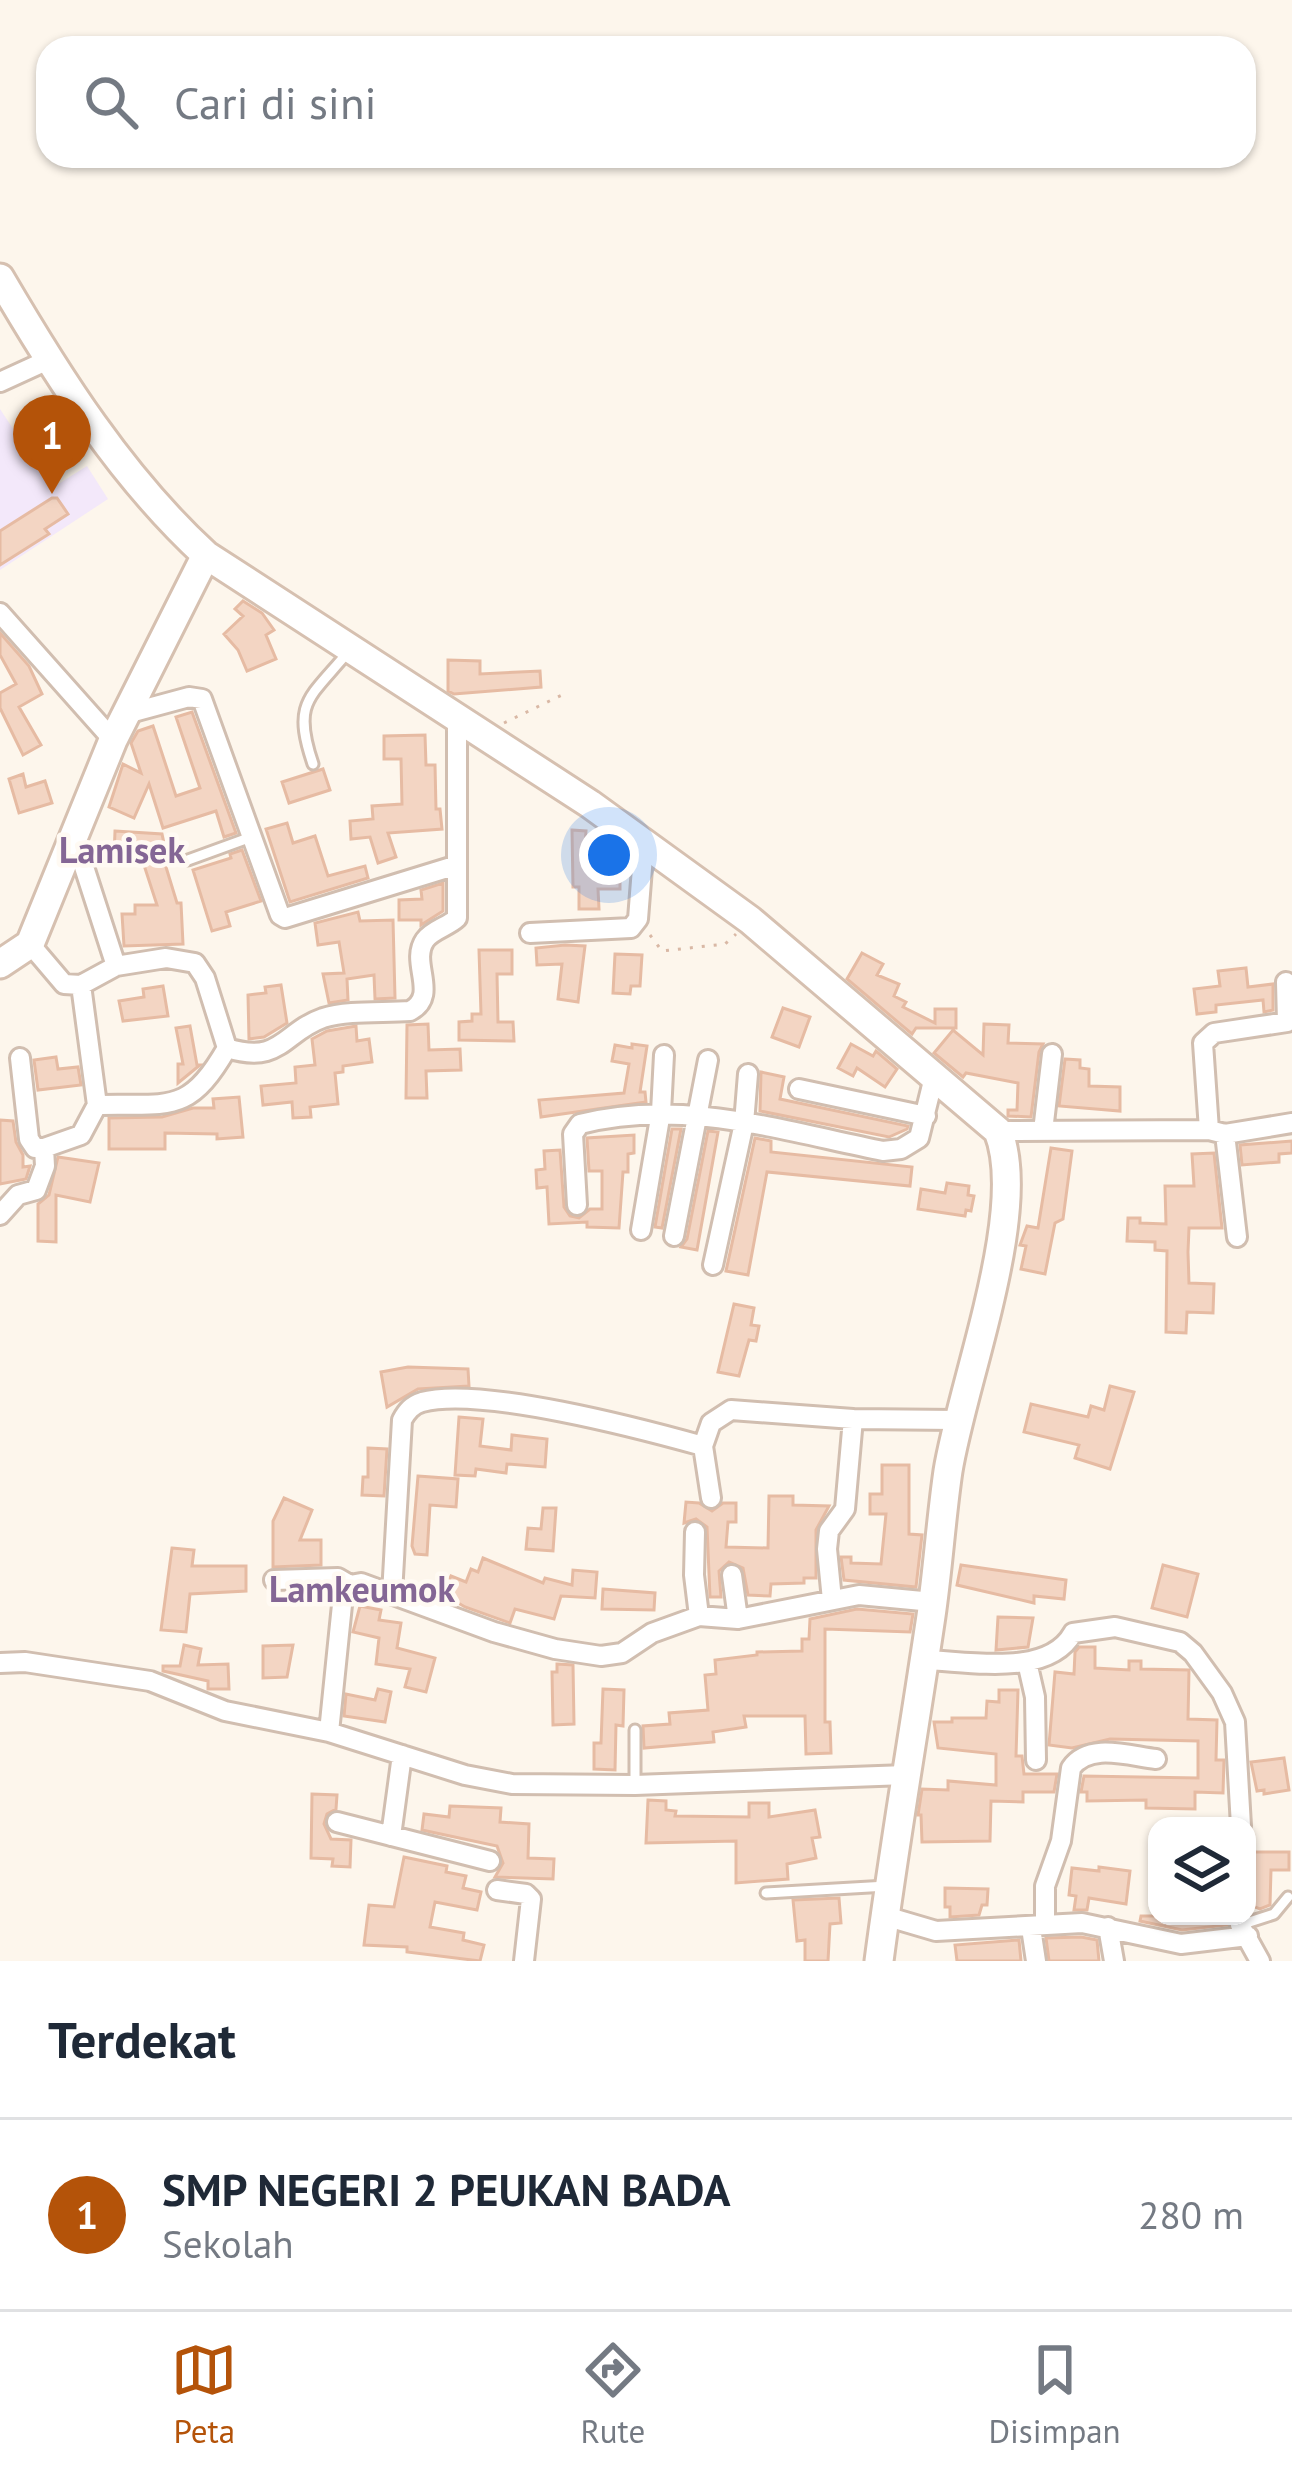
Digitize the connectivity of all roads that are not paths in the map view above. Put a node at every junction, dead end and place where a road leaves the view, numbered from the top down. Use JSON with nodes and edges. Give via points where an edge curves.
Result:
{"nodes":[{"id":1,"x":0,"y":278,"type":"edge"},
{"id":2,"x":48,"y":360,"type":"junction"},
{"id":3,"x":0,"y":382,"type":"edge"},
{"id":4,"x":206,"y":555,"type":"junction"},
{"id":5,"x":0,"y":613,"type":"edge"},
{"id":6,"x":351,"y":648,"type":"junction"},
{"id":7,"x":126,"y":714,"type":"junction"},
{"id":8,"x":469,"y":727,"type":"junction"},
{"id":9,"x":113,"y":740,"type":"junction"},
{"id":10,"x":313,"y":764,"type":"dead end"},
{"id":11,"x":254,"y":836,"type":"junction"},
{"id":12,"x":76,"y":839,"type":"junction"},
{"id":13,"x":644,"y":843,"type":"junction"},
{"id":14,"x":188,"y":860,"type":"dead end"},
{"id":15,"x":454,"y":866,"type":"junction"},
{"id":16,"x":530,"y":933,"type":"dead end"},
{"id":17,"x":30,"y":944,"type":"junction"},
{"id":18,"x":0,"y":964,"type":"edge"},
{"id":19,"x":116,"y":966,"type":"junction"},
{"id":20,"x":1286,"y":982,"type":"dead end"},
{"id":21,"x":80,"y":986,"type":"junction"},
{"id":22,"x":227,"y":1048,"type":"junction"},
{"id":23,"x":1052,"y":1054,"type":"dead end"},
{"id":24,"x":664,"y":1055,"type":"dead end"},
{"id":25,"x":20,"y":1058,"type":"dead end"},
{"id":26,"x":708,"y":1060,"type":"dead end"},
{"id":27,"x":748,"y":1074,"type":"dead end"},
{"id":28,"x":934,"y":1076,"type":"junction"},
{"id":29,"x":799,"y":1089,"type":"dead end"},
{"id":30,"x":97,"y":1105,"type":"junction"},
{"id":31,"x":661,"y":1112,"type":"junction"},
{"id":32,"x":699,"y":1113,"type":"junction"},
{"id":33,"x":926,"y":1116,"type":"junction"},
{"id":34,"x":744,"y":1123,"type":"junction"},
{"id":35,"x":1292,"y":1123,"type":"edge"},
{"id":36,"x":998,"y":1131,"type":"junction"},
{"id":37,"x":1043,"y":1131,"type":"junction"},
{"id":38,"x":1217,"y":1132,"type":"junction"},
{"id":39,"x":44,"y":1148,"type":"junction"},
{"id":40,"x":577,"y":1205,"type":"dead end"},
{"id":41,"x":0,"y":1215,"type":"edge"},
{"id":42,"x":641,"y":1230,"type":"dead end"},
{"id":43,"x":674,"y":1235,"type":"dead end"},
{"id":44,"x":1237,"y":1237,"type":"dead end"},
{"id":45,"x":713,"y":1265,"type":"dead end"},
{"id":46,"x":853,"y":1419,"type":"junction"},
{"id":47,"x":957,"y":1420,"type":"junction"},
{"id":48,"x":703,"y":1446,"type":"junction"},
{"id":49,"x":711,"y":1498,"type":"dead end"},
{"id":50,"x":695,"y":1532,"type":"dead end"},
{"id":51,"x":732,"y":1575,"type":"dead end"},
{"id":52,"x":274,"y":1580,"type":"dead end"},
{"id":53,"x":350,"y":1585,"type":"junction"},
{"id":54,"x":392,"y":1594,"type":"junction"},
{"id":55,"x":832,"y":1600,"type":"junction"},
{"id":56,"x":933,"y":1602,"type":"junction"},
{"id":57,"x":699,"y":1616,"type":"junction"},
{"id":58,"x":739,"y":1619,"type":"junction"},
{"id":59,"x":924,"y":1660,"type":"junction"},
{"id":60,"x":1028,"y":1662,"type":"junction"},
{"id":61,"x":0,"y":1663,"type":"edge"},
{"id":62,"x":635,"y":1730,"type":"dead end"},
{"id":63,"x":329,"y":1732,"type":"junction"},
{"id":64,"x":402,"y":1755,"type":"junction"},
{"id":65,"x":1156,"y":1759,"type":"dead end"},
{"id":66,"x":1036,"y":1760,"type":"dead end"},
{"id":67,"x":905,"y":1775,"type":"junction"},
{"id":68,"x":635,"y":1785,"type":"junction"},
{"id":69,"x":1240,"y":1817,"type":"edge"},
{"id":70,"x":337,"y":1822,"type":"dead end"},
{"id":71,"x":391,"y":1836,"type":"junction"},
{"id":72,"x":490,"y":1861,"type":"dead end"},
{"id":73,"x":887,"y":1886,"type":"junction"},
{"id":74,"x":496,"y":1890,"type":"dead end"},
{"id":75,"x":766,"y":1893,"type":"dead end"},
{"id":76,"x":1288,"y":1897,"type":"dead end"},
{"id":77,"x":885,"y":1916,"type":"junction"},
{"id":78,"x":1038,"y":1926,"type":"junction"},
{"id":79,"x":1243,"y":1926,"type":"edge"},
{"id":80,"x":1108,"y":1928,"type":"junction"},
{"id":81,"x":524,"y":1961,"type":"edge"},
{"id":82,"x":879,"y":1961,"type":"edge"},
{"id":83,"x":1036,"y":1961,"type":"edge"},
{"id":84,"x":1114,"y":1961,"type":"edge"},
{"id":85,"x":1260,"y":1961,"type":"edge"}],
"edges":[{"from":1,"to":2,"type":"street"},
{"from":2,"to":3,"type":"street"},
{"from":2,"to":4,"type":"street","via":[[154,504]]},
{"from":4,"to":6,"type":"street"},
{"from":4,"to":7,"type":"street"},
{"from":5,"to":9,"type":"street"},
{"from":6,"to":8,"type":"street"},
{"from":6,"to":10,"type":"lane","via":[[302,714]]},
{"from":7,"to":9,"type":"street"},
{"from":7,"to":11,"type":"street","via":[[202,699]]},
{"from":8,"to":13,"type":"street"},
{"from":8,"to":15,"type":"street"},
{"from":9,"to":12,"type":"street"},
{"from":11,"to":14,"type":"lane"},
{"from":11,"to":15,"type":"street","via":[[288,919]]},
{"from":12,"to":17,"type":"street"},
{"from":12,"to":19,"type":"street"},
{"from":13,"to":16,"type":"street","via":[[638,920],[625,930]]},
{"from":13,"to":28,"type":"street","via":[[750,920]]},
{"from":15,"to":22,"type":"street","via":[[457,917],[423,945],[419,1006],[320,1019],[266,1051]]},
{"from":17,"to":18,"type":"street"},
{"from":17,"to":21,"type":"street","via":[[57,979]]},
{"from":19,"to":21,"type":"street"},
{"from":19,"to":22,"type":"street","via":[[166,958],[195,963]]},
{"from":20,"to":38,"type":"street","via":[[1287,1022],[1214,1033],[1203,1043]]},
{"from":21,"to":30,"type":"street"},
{"from":22,"to":30,"type":"street","via":[[187,1097]]},
{"from":23,"to":37,"type":"street"},
{"from":24,"to":31,"type":"street"},
{"from":25,"to":39,"type":"street","via":[[29,1138]]},
{"from":26,"to":32,"type":"street"},
{"from":27,"to":34,"type":"street"},
{"from":28,"to":33,"type":"street"},
{"from":28,"to":36,"type":"street"},
{"from":29,"to":33,"type":"street"},
{"from":30,"to":39,"type":"street","via":[[81,1135]]},
{"from":31,"to":32,"type":"street"},
{"from":31,"to":40,"type":"street","via":[[580,1124],[573,1134]]},
{"from":31,"to":42,"type":"street"},
{"from":32,"to":34,"type":"street"},
{"from":32,"to":43,"type":"street"},
{"from":33,"to":34,"type":"street","via":[[914,1143],[884,1151]]},
{"from":34,"to":45,"type":"street"},
{"from":35,"to":38,"type":"street"},
{"from":36,"to":37,"type":"street"},
{"from":36,"to":47,"type":"street","via":[[1008,1154],[988,1308]]},
{"from":37,"to":38,"type":"street"},
{"from":38,"to":44,"type":"street"},
{"from":39,"to":41,"type":"street","via":[[41,1183]]},
{"from":46,"to":47,"type":"street"},
{"from":46,"to":48,"type":"street","via":[[731,1410],[711,1423]]},
{"from":46,"to":55,"type":"street","via":[[845,1509],[829,1531]]},
{"from":47,"to":56,"type":"street"},
{"from":48,"to":49,"type":"street"},
{"from":48,"to":54,"type":"street","via":[[548,1410],[455,1398],[420,1402],[402,1420]]},
{"from":50,"to":57,"type":"street"},
{"from":51,"to":58,"type":"street"},
{"from":52,"to":53,"type":"street","via":[[338,1578]]},
{"from":53,"to":54,"type":"street","via":[[371,1583]]},
{"from":53,"to":63,"type":"street","via":[[340,1611]]},
{"from":54,"to":57,"type":"street","via":[[494,1632],[589,1655],[622,1653]]},
{"from":55,"to":56,"type":"street"},
{"from":55,"to":58,"type":"street"},
{"from":56,"to":59,"type":"street"},
{"from":57,"to":58,"type":"street"},
{"from":59,"to":60,"type":"street"},
{"from":59,"to":67,"type":"street"},
{"from":60,"to":66,"type":"street"},
{"from":60,"to":69,"type":"street","via":[[1085,1630],[1180,1642],[1235,1721]]},
{"from":61,"to":63,"type":"street","via":[[150,1681],[225,1712]]},
{"from":62,"to":68,"type":"lane"},
{"from":63,"to":64,"type":"street"},
{"from":64,"to":68,"type":"street","via":[[512,1784]]},
{"from":64,"to":71,"type":"street"},
{"from":65,"to":78,"type":"street","via":[[1095,1752],[1077,1759]]},
{"from":67,"to":68,"type":"street"},
{"from":67,"to":73,"type":"street"},
{"from":70,"to":71,"type":"street"},
{"from":71,"to":72,"type":"street"},
{"from":73,"to":75,"type":"lane"},
{"from":73,"to":77,"type":"street"},
{"from":74,"to":81,"type":"street","via":[[531,1899]]},
{"from":76,"to":79,"type":"lane","via":[[1274,1914]]},
{"from":77,"to":78,"type":"street","via":[[935,1930]]},
{"from":77,"to":82,"type":"street"},
{"from":78,"to":80,"type":"street"},
{"from":78,"to":83,"type":"street"},
{"from":79,"to":80,"type":"street","via":[[1181,1944]]},
{"from":79,"to":85,"type":"street"},
{"from":80,"to":84,"type":"street"}]}
